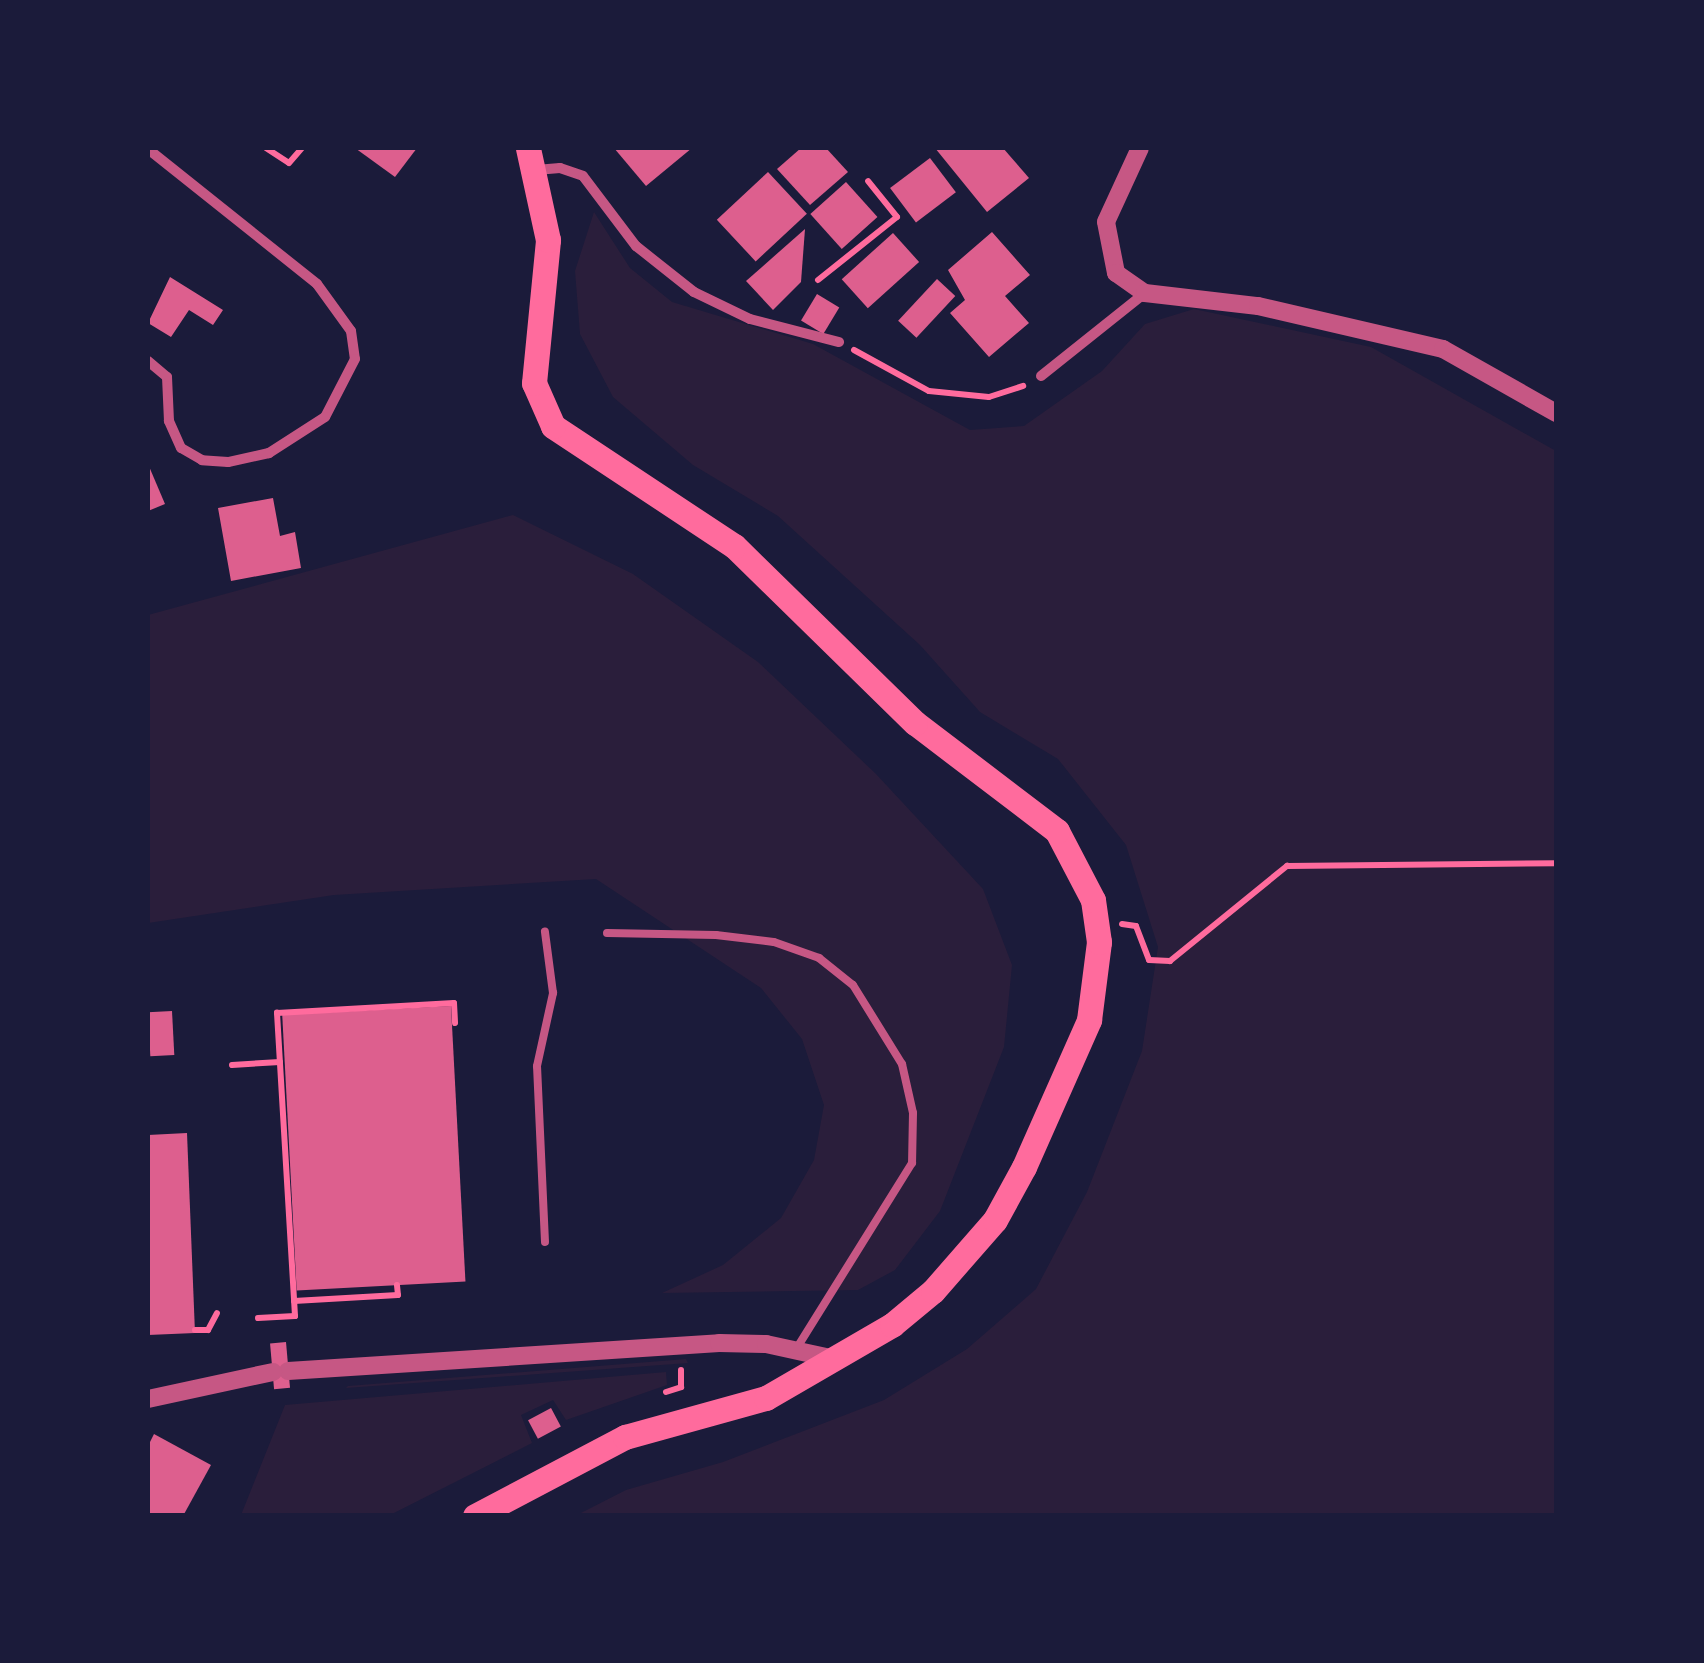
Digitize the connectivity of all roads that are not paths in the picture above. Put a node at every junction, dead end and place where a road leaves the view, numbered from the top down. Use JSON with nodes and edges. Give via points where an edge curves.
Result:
{"nodes":[{"id":1,"x":1140,"y":148,"type":"edge"},
{"id":2,"x":148,"y":149,"type":"edge"},
{"id":3,"x":533,"y":154,"type":"edge"},
{"id":4,"x":1145,"y":293,"type":"junction"},
{"id":5,"x":839,"y":342,"type":"road end"},
{"id":6,"x":148,"y":361,"type":"edge"},
{"id":7,"x":1041,"y":376,"type":"road end"},
{"id":8,"x":1556,"y":413,"type":"edge"},
{"id":9,"x":546,"y":932,"type":"dead end"},
{"id":10,"x":607,"y":933,"type":"dead end"},
{"id":11,"x":545,"y":1242,"type":"dead end"},
{"id":12,"x":796,"y":1348,"type":"junction"},
{"id":13,"x":836,"y":1359,"type":"junction"},
{"id":14,"x":148,"y":1398,"type":"edge"},
{"id":15,"x":475,"y":1516,"type":"edge"}],
"edges":[{"from":1,"to":4,"type":"street","via":[[1106,222],[1116,273]]},
{"from":2,"to":6,"type":"street","via":[[317,284],[351,331],[355,359],[325,416],[269,453],[228,462],[202,460],[181,448],[169,422],[167,377]]},
{"from":3,"to":5,"type":"street","via":[[583,176],[636,246],[694,292],[750,319]]},
{"from":3,"to":13,"type":"main road","via":[[548,240],[534,383],[553,426],[734,546],[914,722],[1056,831],[1093,900],[1100,942],[1088,1020],[1002,1207],[933,1291]]},
{"from":4,"to":7,"type":"street"},
{"from":4,"to":8,"type":"street","via":[[1258,306],[1443,349]]},
{"from":9,"to":11,"type":"lane","via":[[553,993],[538,1066]]},
{"from":10,"to":12,"type":"lane","via":[[716,935],[774,942],[819,958],[853,985],[902,1064],[914,1112],[912,1164]]},
{"from":12,"to":13,"type":"street"},
{"from":12,"to":14,"type":"street","via":[[719,1343],[281,1372]]},
{"from":13,"to":15,"type":"main road","via":[[766,1398],[625,1437]]}]}
